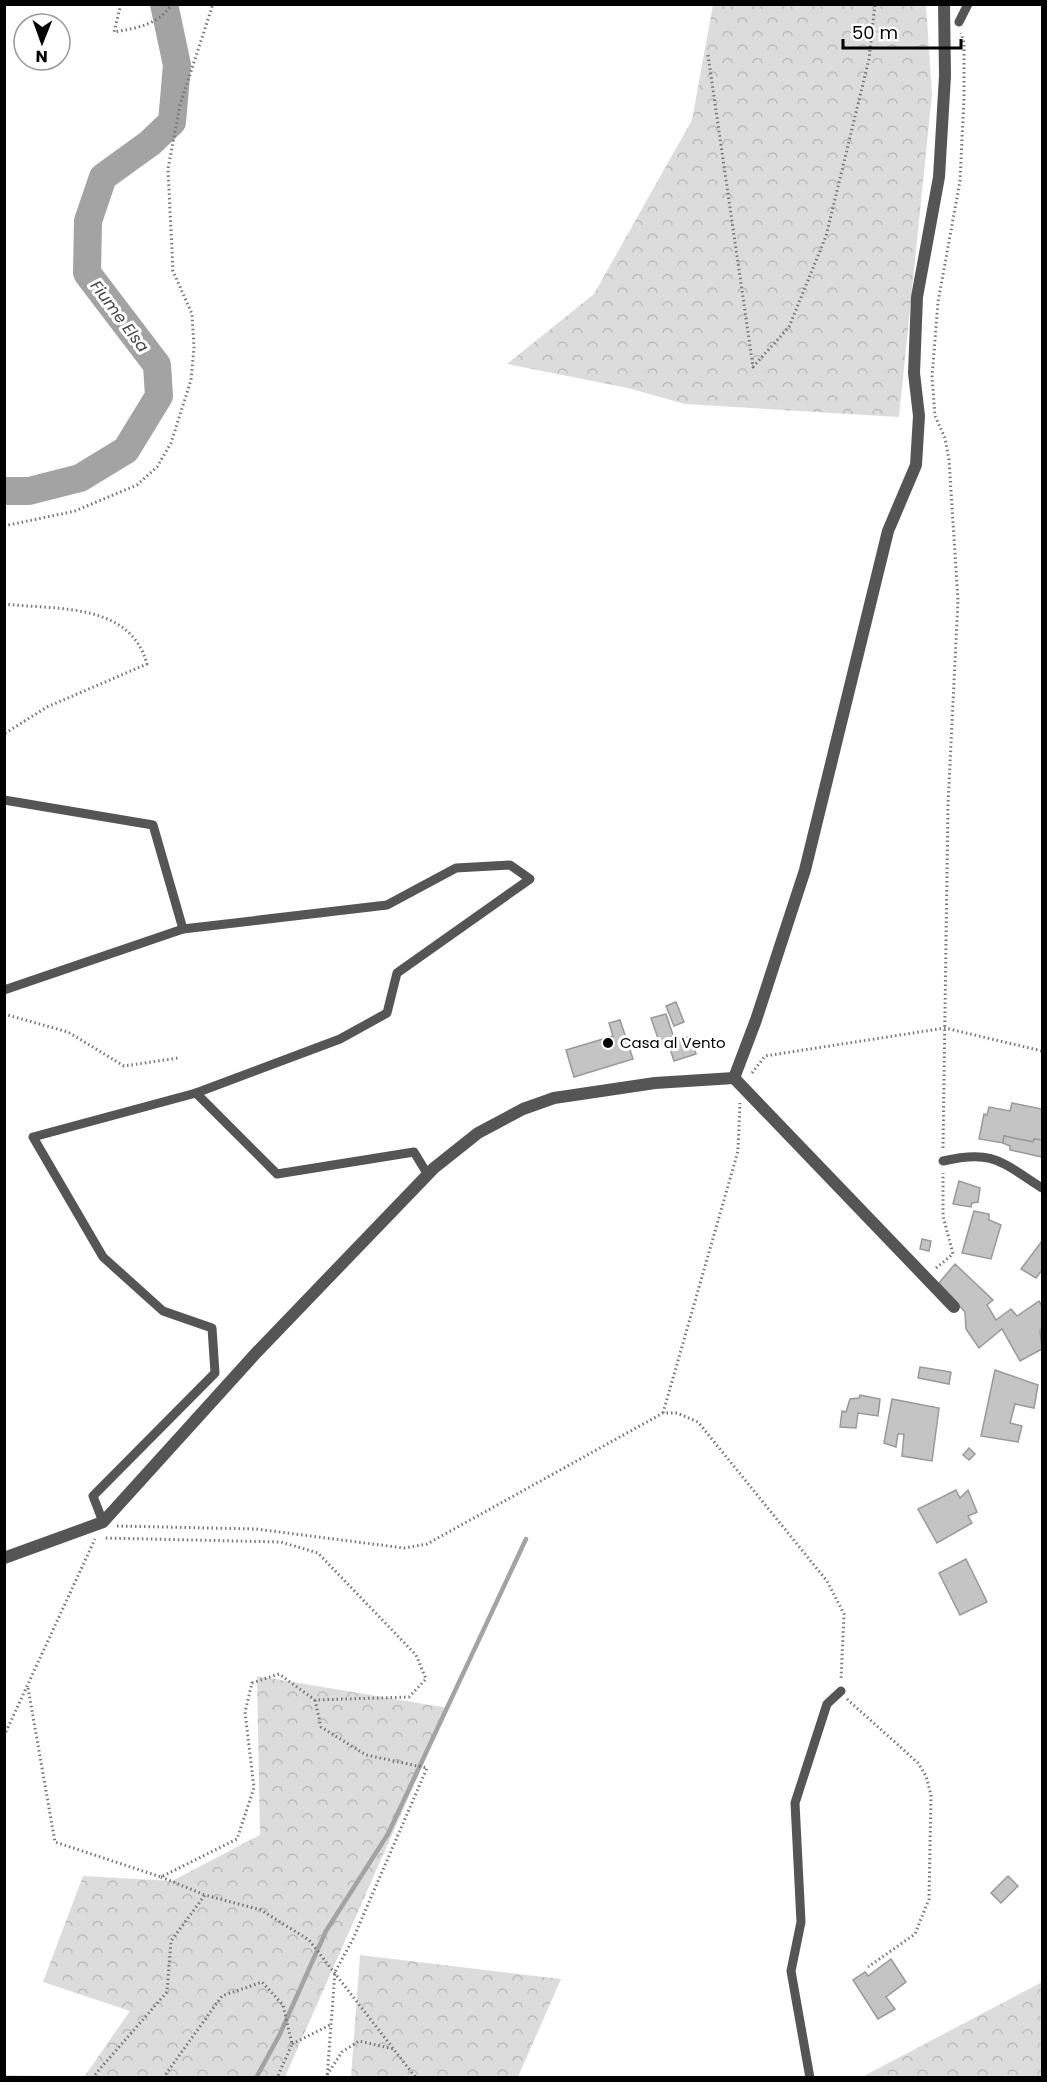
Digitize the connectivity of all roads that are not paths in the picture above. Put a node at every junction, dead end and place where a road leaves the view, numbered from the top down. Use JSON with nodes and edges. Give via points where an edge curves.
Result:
{"nodes":[{"id":1,"x":944,"y":4,"type":"edge"},
{"id":2,"x":968,"y":4,"type":"edge"},
{"id":3,"x":959,"y":22,"type":"road end"},
{"id":4,"x":4,"y":800,"type":"edge"},
{"id":5,"x":183,"y":929,"type":"junction"},
{"id":6,"x":4,"y":990,"type":"edge"},
{"id":7,"x":738,"y":1082,"type":"junction"},
{"id":8,"x":196,"y":1093,"type":"junction"},
{"id":9,"x":943,"y":1161,"type":"road end"},
{"id":10,"x":428,"y":1175,"type":"junction"},
{"id":11,"x":1042,"y":1188,"type":"edge"},
{"id":12,"x":954,"y":1307,"type":"dead end"},
{"id":13,"x":103,"y":1522,"type":"junction"},
{"id":14,"x":4,"y":1558,"type":"edge"},
{"id":15,"x":841,"y":1691,"type":"road end"},
{"id":16,"x":810,"y":2078,"type":"edge"}],
"edges":[{"from":1,"to":7,"type":"street","via":[[945,76],[939,177],[917,297],[916,465],[888,531],[805,870]]},
{"from":2,"to":3,"type":"lane"},
{"from":4,"to":5,"type":"lane","via":[[153,825]]},
{"from":5,"to":6,"type":"lane"},
{"from":5,"to":8,"type":"lane","via":[[387,905],[456,867],[510,865],[530,879],[397,973],[387,1014],[340,1039]]},
{"from":7,"to":10,"type":"street","via":[[655,1083],[554,1098],[478,1133]]},
{"from":7,"to":12,"type":"street"},
{"from":8,"to":10,"type":"lane","via":[[277,1174],[414,1152]]},
{"from":8,"to":13,"type":"lane","via":[[33,1137],[103,1257],[163,1311],[212,1328],[215,1373],[93,1496]]},
{"from":9,"to":11,"type":"lane","via":[[971,1155],[1004,1162]]},
{"from":10,"to":13,"type":"street","via":[[256,1353]]},
{"from":13,"to":14,"type":"street"},
{"from":15,"to":16,"type":"lane","via":[[827,1704],[795,1803],[801,1922],[791,1971]]}]}
